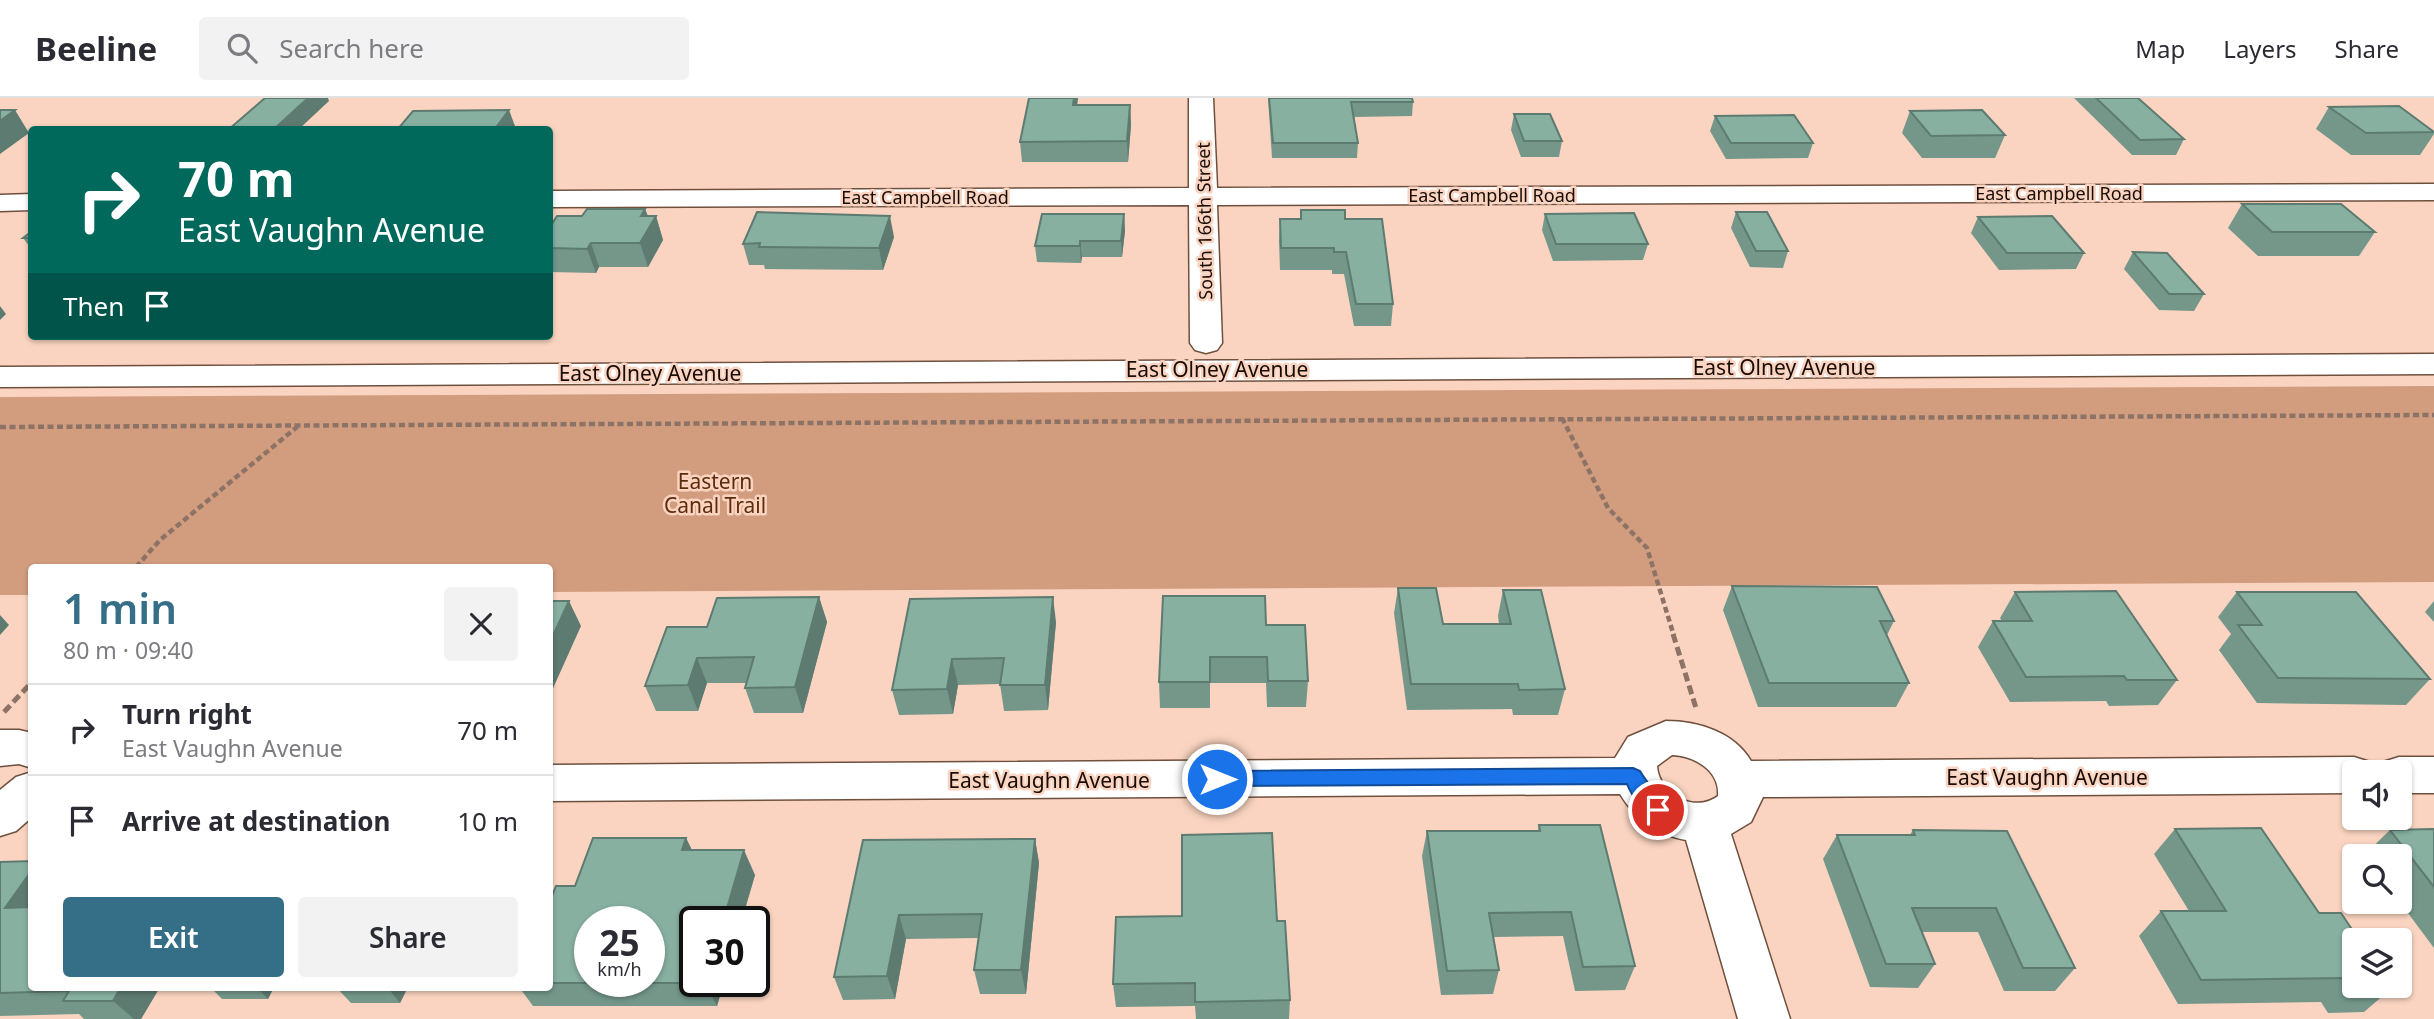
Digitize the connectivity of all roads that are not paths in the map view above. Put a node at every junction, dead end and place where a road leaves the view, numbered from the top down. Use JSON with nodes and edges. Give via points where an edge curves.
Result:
{"nodes":[{"id":1,"x":1201,"y":98,"type":"edge"},
{"id":2,"x":2434,"y":192,"type":"edge"},
{"id":3,"x":1205,"y":196,"type":"junction"},
{"id":4,"x":553,"y":200,"type":"edge"},
{"id":5,"x":0,"y":202,"type":"edge"},
{"id":6,"x":28,"y":202,"type":"edge"},
{"id":7,"x":1206,"y":343,"type":"dead end"},
{"id":8,"x":2434,"y":364,"type":"edge"},
{"id":9,"x":0,"y":377,"type":"edge"},
{"id":10,"x":0,"y":747,"type":"edge"},
{"id":11,"x":28,"y":750,"type":"edge"},
{"id":12,"x":2342,"y":775,"type":"edge"},
{"id":13,"x":2412,"y":775,"type":"edge"},
{"id":14,"x":2434,"y":775,"type":"edge"},
{"id":15,"x":1633,"y":776,"type":"junction"},
{"id":16,"x":1740,"y":779,"type":"junction"},
{"id":17,"x":553,"y":783,"type":"edge"},
{"id":18,"x":28,"y":793,"type":"edge"},
{"id":19,"x":0,"y":817,"type":"edge"},
{"id":20,"x":1704,"y":823,"type":"junction"},
{"id":21,"x":1764,"y":1019,"type":"edge"}],
"edges":[{"from":1,"to":3,"type":"street","name":"South 166th Street"},
{"from":2,"to":3,"type":"street","name":"East Campbell Road"},
{"from":3,"to":4,"type":"street","name":"East Campbell Road"},
{"from":3,"to":7,"type":"street","name":"South 166th Street"},
{"from":5,"to":6,"type":"street"},
{"from":8,"to":9,"type":"street","name":"East Olney Avenue"},
{"from":10,"to":11,"type":"street"},
{"from":12,"to":16,"type":"street","name":"East Vaughn Avenue"},
{"from":13,"to":14,"type":"street"},
{"from":15,"to":16,"type":"street","via":[[1640,751],[1666,738],[1683,738],[1725,758]]},
{"from":15,"to":17,"type":"street","name":"East Vaughn Avenue"},
{"from":15,"to":20,"type":"street","via":[[1658,810],[1680,820]]},
{"from":16,"to":20,"type":"street","via":[[1739,804],[1719,820]]},
{"from":18,"to":19,"type":"street"},
{"from":20,"to":21,"type":"street"}]}
